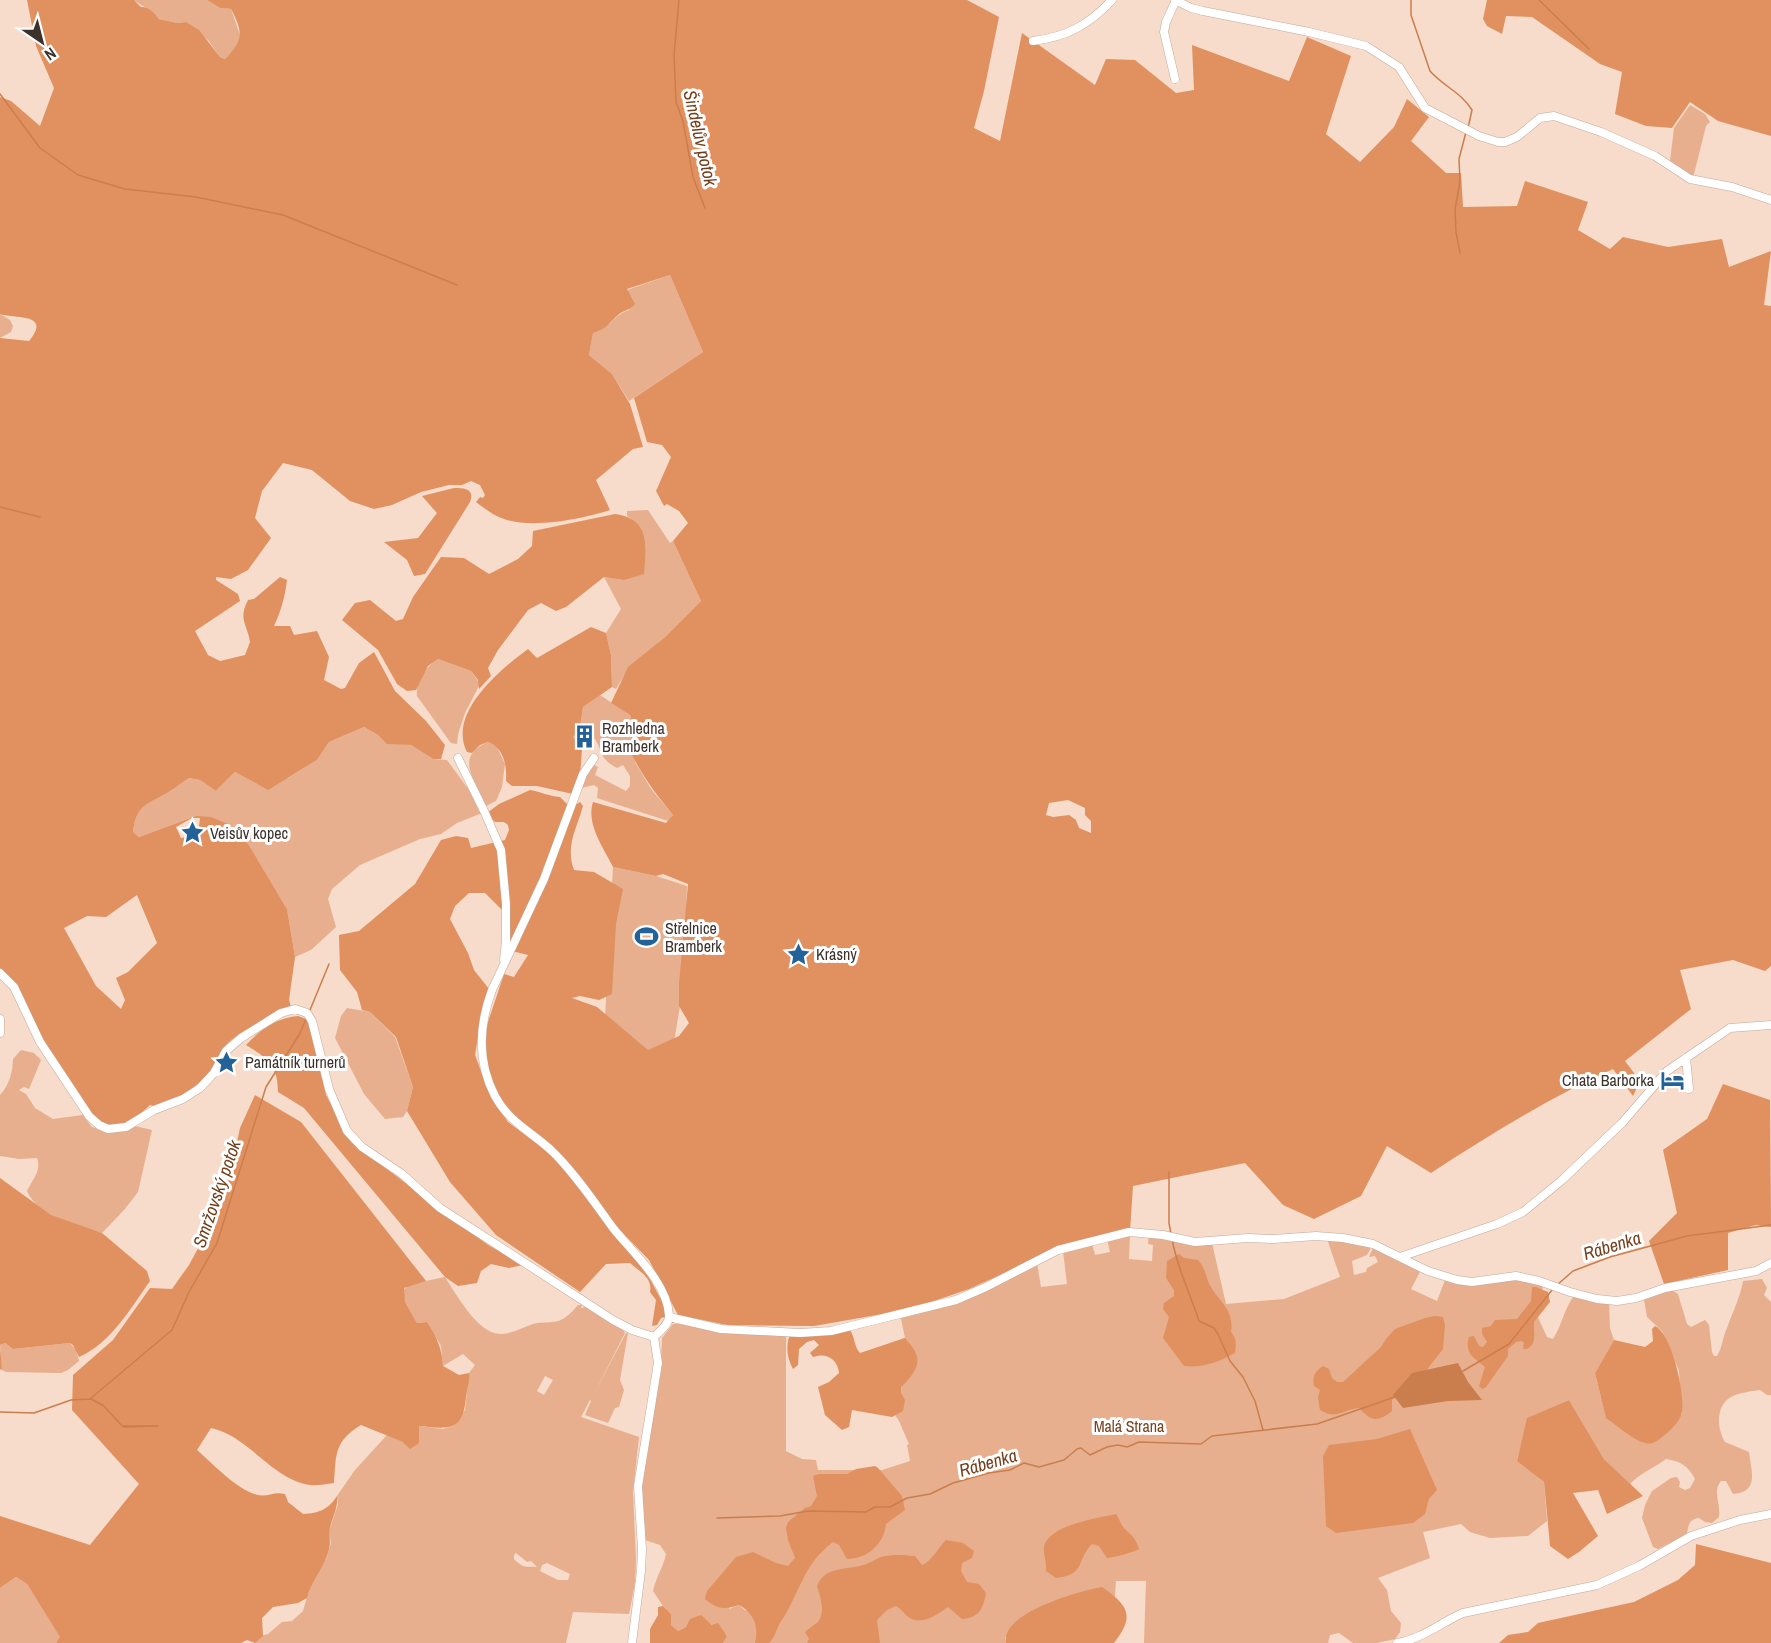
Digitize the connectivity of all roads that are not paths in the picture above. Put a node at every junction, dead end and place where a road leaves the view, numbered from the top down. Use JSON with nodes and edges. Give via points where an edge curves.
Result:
{"nodes":[{"id":1,"x":1112,"y":0,"type":"edge"},
{"id":2,"x":1175,"y":0,"type":"edge"},
{"id":3,"x":1033,"y":41,"type":"dead end"},
{"id":4,"x":1175,"y":80,"type":"dead end"},
{"id":5,"x":1771,"y":200,"type":"edge"},
{"id":6,"x":458,"y":758,"type":"dead end"},
{"id":7,"x":594,"y":758,"type":"dead end"},
{"id":8,"x":503,"y":967,"type":"junction"},
{"id":9,"x":0,"y":973,"type":"edge"},
{"id":10,"x":0,"y":1019,"type":"edge"},
{"id":11,"x":1771,"y":1025,"type":"edge"},
{"id":12,"x":0,"y":1033,"type":"edge"},
{"id":13,"x":1686,"y":1058,"type":"junction"},
{"id":14,"x":1689,"y":1089,"type":"dead end"},
{"id":15,"x":1400,"y":1257,"type":"junction"},
{"id":16,"x":1771,"y":1263,"type":"edge"},
{"id":17,"x":669,"y":1317,"type":"junction"},
{"id":18,"x":654,"y":1337,"type":"junction"},
{"id":19,"x":1771,"y":1514,"type":"edge"},
{"id":20,"x":632,"y":1643,"type":"edge"},
{"id":21,"x":1397,"y":1643,"type":"edge"}],
"edges":[{"from":1,"to":3,"type":"street","via":[[1098,15],[1065,35]]},
{"from":2,"to":4,"type":"street","via":[[1164,32]]},
{"from":2,"to":5,"type":"street","via":[[1203,11],[1366,46],[1399,67],[1425,108],[1479,136],[1505,142],[1540,118],[1554,116],[1655,156],[1690,179]]},
{"from":6,"to":8,"type":"street","via":[[501,850],[506,904]]},
{"from":7,"to":8,"type":"street","via":[[583,774],[544,879]]},
{"from":8,"to":17,"type":"street","via":[[486,1007],[481,1037],[483,1062],[494,1094],[512,1120],[554,1152],[644,1263],[660,1290]]},
{"from":9,"to":18,"type":"street","via":[[14,987],[40,1042],[89,1116],[108,1129],[126,1127],[200,1088],[226,1051],[281,1013],[295,1009],[307,1013],[328,1089],[347,1131],[362,1147],[402,1174],[440,1208],[613,1320]]},
{"from":10,"to":12,"type":"street"},
{"from":11,"to":13,"type":"street","via":[[1730,1028]]},
{"from":13,"to":14,"type":"street"},
{"from":13,"to":15,"type":"street","via":[[1667,1071],[1622,1123],[1523,1212]]},
{"from":15,"to":16,"type":"street","via":[[1457,1280],[1472,1282],[1516,1276],[1570,1293],[1617,1301],[1756,1271]]},
{"from":15,"to":17,"type":"street","via":[[1373,1244],[1324,1236],[1195,1242],[1129,1232],[1058,1250],[956,1300],[831,1331],[721,1329]]},
{"from":17,"to":18,"type":"street"},
{"from":18,"to":20,"type":"street","via":[[658,1363],[638,1486],[642,1549]]},
{"from":19,"to":21,"type":"street","via":[[1691,1536],[1597,1585],[1463,1613],[1411,1641]]}]}
